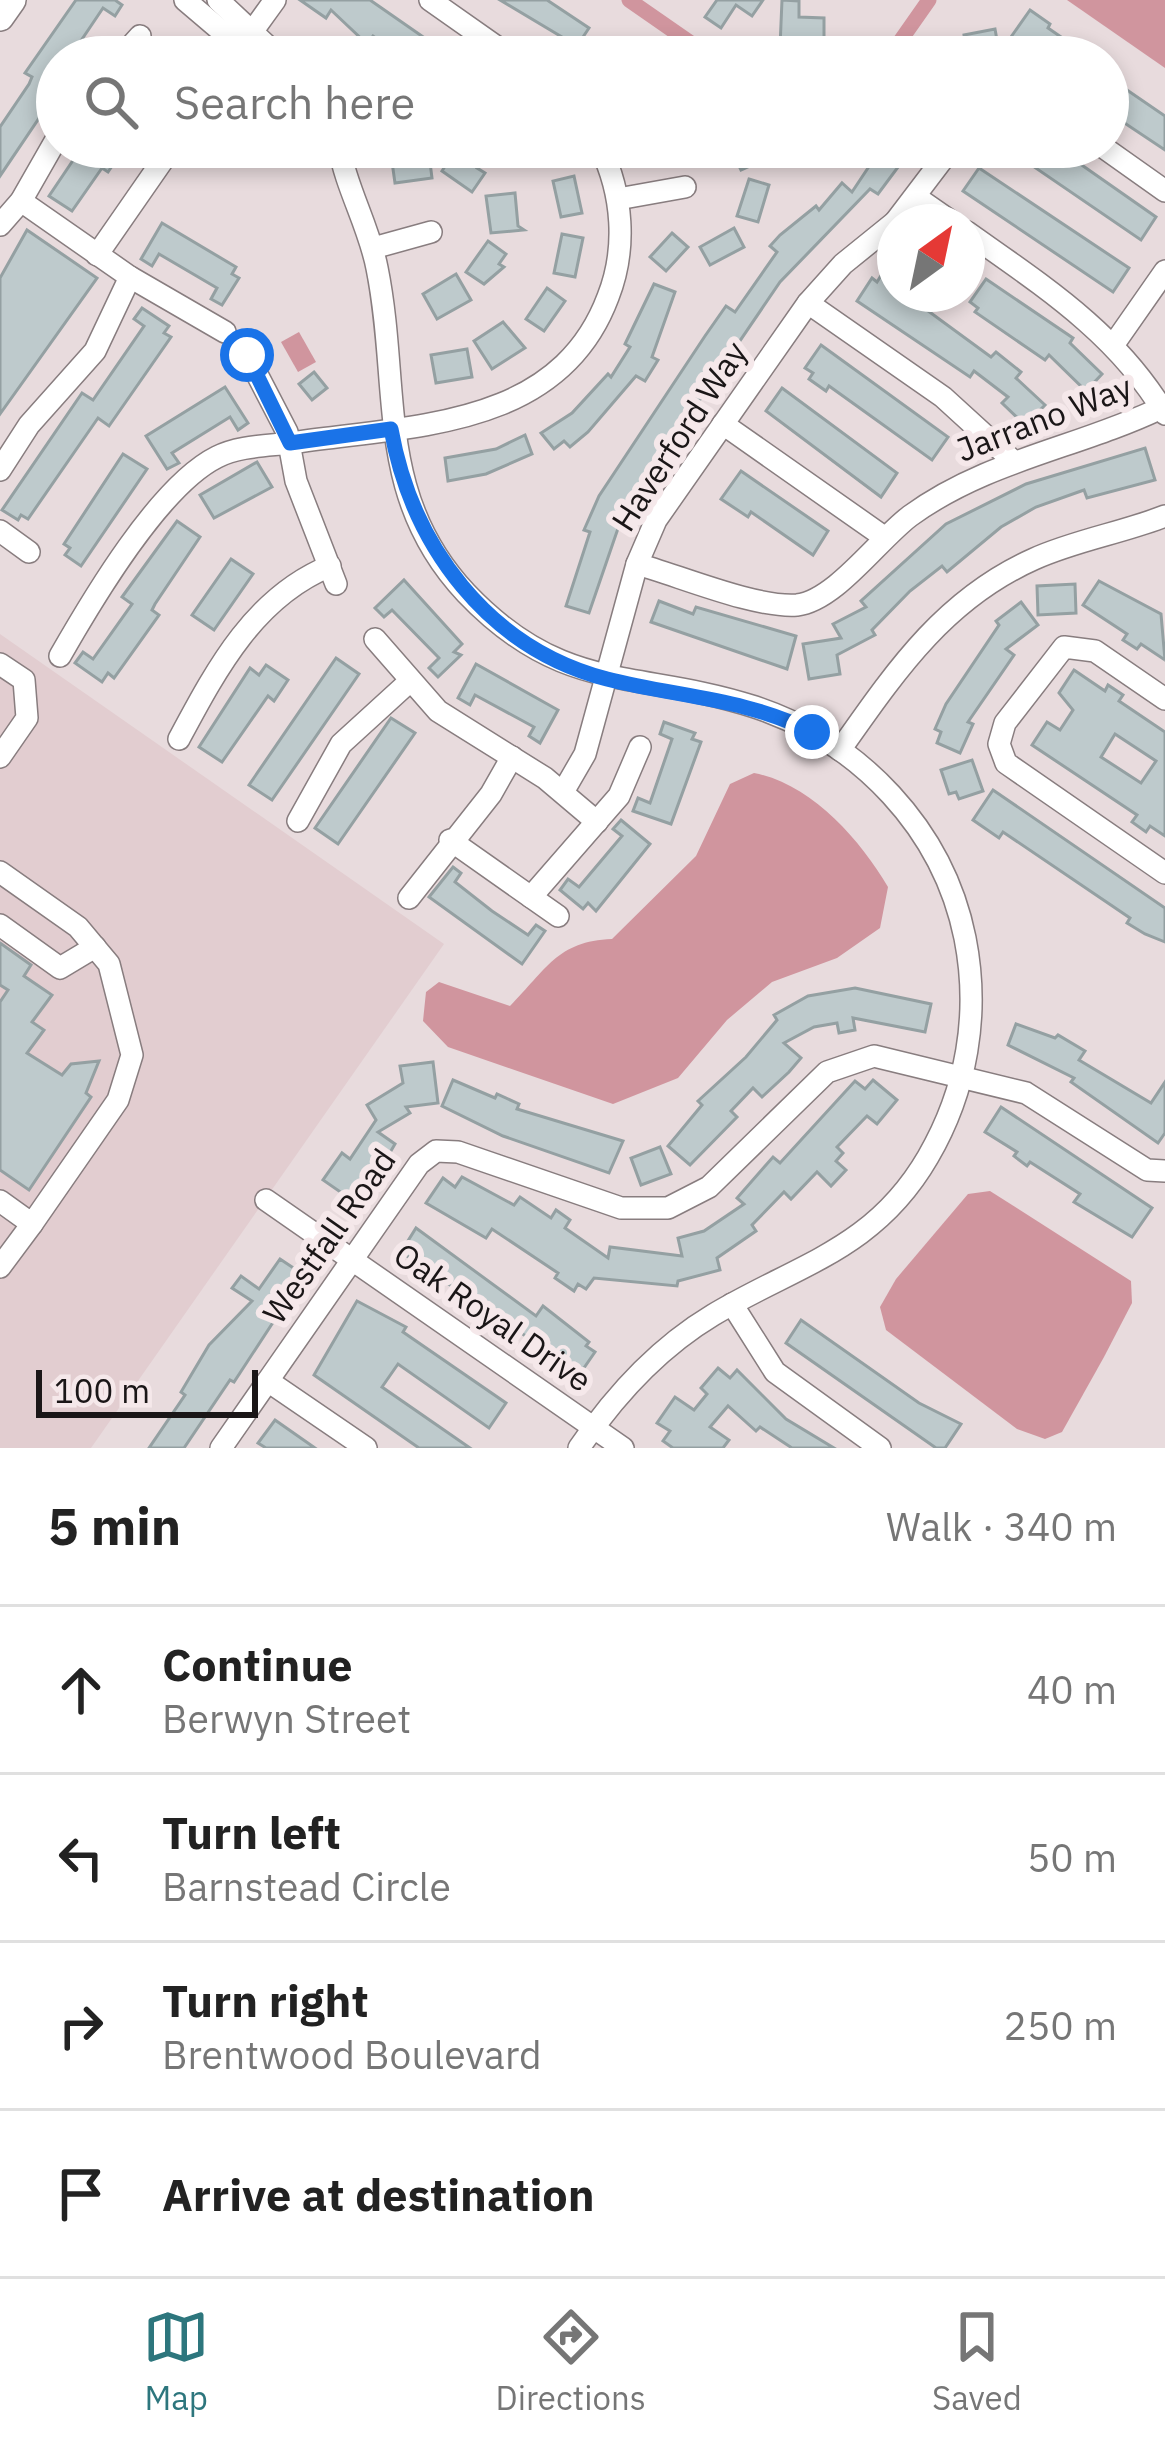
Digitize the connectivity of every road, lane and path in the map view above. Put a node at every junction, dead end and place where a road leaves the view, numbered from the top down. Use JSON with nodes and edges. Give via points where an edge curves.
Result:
{"nodes":[{"id":1,"x":12,"y":0,"type":"edge"},
{"id":2,"x":185,"y":0,"type":"edge"},
{"id":3,"x":218,"y":0,"type":"edge"},
{"id":4,"x":275,"y":0,"type":"edge"},
{"id":5,"x":430,"y":0,"type":"edge"},
{"id":6,"x":0,"y":17,"type":"edge"},
{"id":7,"x":230,"y":36,"type":"edge"},
{"id":8,"x":238,"y":36,"type":"edge"},
{"id":9,"x":252,"y":36,"type":"edge"},
{"id":10,"x":481,"y":36,"type":"edge"},
{"id":11,"x":1129,"y":165,"type":"edge"},
{"id":12,"x":40,"y":168,"type":"edge"},
{"id":13,"x":157,"y":168,"type":"edge"},
{"id":14,"x":344,"y":168,"type":"edge"},
{"id":15,"x":607,"y":168,"type":"edge"},
{"id":16,"x":937,"y":168,"type":"edge"},
{"id":17,"x":685,"y":187,"type":"dead end"},
{"id":18,"x":1165,"y":191,"type":"edge"},
{"id":19,"x":916,"y":197,"type":"junction"},
{"id":20,"x":618,"y":200,"type":"junction"},
{"id":21,"x":21,"y":201,"type":"junction"},
{"id":22,"x":910,"y":204,"type":"edge"},
{"id":23,"x":926,"y":204,"type":"edge"},
{"id":24,"x":0,"y":225,"type":"edge"},
{"id":25,"x":431,"y":232,"type":"dead end"},
{"id":26,"x":877,"y":237,"type":"edge"},
{"id":27,"x":985,"y":245,"type":"edge"},
{"id":28,"x":373,"y":248,"type":"junction"},
{"id":29,"x":97,"y":255,"type":"junction"},
{"id":30,"x":1165,"y":271,"type":"edge"},
{"id":31,"x":130,"y":277,"type":"junction"},
{"id":32,"x":808,"y":302,"type":"junction"},
{"id":33,"x":225,"y":332,"type":"dead end"},
{"id":34,"x":1114,"y":344,"type":"junction"},
{"id":35,"x":247,"y":355,"type":"dead end"},
{"id":36,"x":1163,"y":411,"type":"edge"},
{"id":37,"x":723,"y":424,"type":"junction"},
{"id":38,"x":391,"y":429,"type":"junction"},
{"id":39,"x":290,"y":443,"type":"junction"},
{"id":40,"x":1012,"y":460,"type":"junction"},
{"id":41,"x":0,"y":470,"type":"edge"},
{"id":42,"x":1165,"y":515,"type":"edge"},
{"id":43,"x":0,"y":532,"type":"edge"},
{"id":44,"x":884,"y":537,"type":"junction"},
{"id":45,"x":29,"y":552,"type":"dead end"},
{"id":46,"x":637,"y":564,"type":"junction"},
{"id":47,"x":374,"y":639,"type":"dead end"},
{"id":48,"x":60,"y":656,"type":"dead end"},
{"id":49,"x":0,"y":664,"type":"edge"},
{"id":50,"x":606,"y":678,"type":"junction"},
{"id":51,"x":409,"y":682,"type":"junction"},
{"id":52,"x":1165,"y":699,"type":"edge"},
{"id":53,"x":179,"y":739,"type":"dead end"},
{"id":54,"x":640,"y":747,"type":"dead end"},
{"id":55,"x":841,"y":750,"type":"junction"},
{"id":56,"x":0,"y":757,"type":"edge"},
{"id":57,"x":512,"y":757,"type":"junction"},
{"id":58,"x":562,"y":792,"type":"junction"},
{"id":59,"x":298,"y":821,"type":"dead end"},
{"id":60,"x":597,"y":822,"type":"junction"},
{"id":61,"x":450,"y":840,"type":"junction"},
{"id":62,"x":0,"y":872,"type":"edge"},
{"id":63,"x":1165,"y":873,"type":"edge"},
{"id":64,"x":531,"y":897,"type":"junction"},
{"id":65,"x":409,"y":898,"type":"dead end"},
{"id":66,"x":558,"y":916,"type":"dead end"},
{"id":67,"x":0,"y":925,"type":"edge"},
{"id":68,"x":94,"y":947,"type":"junction"},
{"id":69,"x":963,"y":1075,"type":"junction"},
{"id":70,"x":1165,"y":1171,"type":"edge"},
{"id":71,"x":266,"y":1200,"type":"dead end"},
{"id":72,"x":0,"y":1201,"type":"edge"},
{"id":73,"x":32,"y":1223,"type":"junction"},
{"id":74,"x":352,"y":1260,"type":"junction"},
{"id":75,"x":0,"y":1268,"type":"edge"},
{"id":76,"x":732,"y":1304,"type":"junction"},
{"id":77,"x":268,"y":1381,"type":"junction"},
{"id":78,"x":593,"y":1427,"type":"junction"},
{"id":79,"x":221,"y":1448,"type":"edge"},
{"id":80,"x":366,"y":1448,"type":"edge"},
{"id":81,"x":579,"y":1448,"type":"edge"},
{"id":82,"x":623,"y":1448,"type":"edge"},
{"id":83,"x":880,"y":1448,"type":"edge"}],
"edges":[{"from":1,"to":6,"type":"main road"},
{"from":2,"to":7,"type":"street"},
{"from":3,"to":8,"type":"street"},
{"from":4,"to":9,"type":"street"},
{"from":5,"to":10,"type":"street"},
{"from":11,"to":18,"type":"street"},
{"from":12,"to":21,"type":"street"},
{"from":13,"to":29,"type":"street"},
{"from":14,"to":28,"type":"street"},
{"from":15,"to":20,"type":"street"},
{"from":16,"to":19,"type":"street","name":"Haverford Way"},
{"from":17,"to":20,"type":"street"},
{"from":19,"to":22,"type":"street","name":"Haverford Way"},
{"from":19,"to":23,"type":"street"},
{"from":20,"to":38,"type":"street","via":[[612,287],[567,364],[492,411]]},
{"from":21,"to":24,"type":"street"},
{"from":21,"to":29,"type":"street"},
{"from":25,"to":28,"type":"street"},
{"from":26,"to":32,"type":"street","name":"Haverford Way"},
{"from":27,"to":34,"type":"street"},
{"from":28,"to":38,"type":"street"},
{"from":29,"to":31,"type":"street"},
{"from":30,"to":34,"type":"street"},
{"from":31,"to":33,"type":"street"},
{"from":31,"to":41,"type":"street","via":[[95,351]]},
{"from":32,"to":37,"type":"street","name":"Haverford Way"},
{"from":32,"to":40,"type":"street","via":[[943,397]]},
{"from":34,"to":36,"type":"street"},
{"from":35,"to":39,"type":"street"},
{"from":36,"to":40,"type":"street","name":"Jarrano Way"},
{"from":37,"to":44,"type":"street"},
{"from":37,"to":46,"type":"street","name":"Haverford Way","via":[[656,520]]},
{"from":38,"to":39,"type":"street"},
{"from":38,"to":50,"type":"street","via":[[408,498],[464,590],[537,650]]},
{"from":39,"to":48,"type":"street","via":[[226,453],[198,471],[118,558]]},
{"from":39,"to":53,"type":"street","via":[[296,481],[333,575],[286,588],[237,640]]},
{"from":40,"to":44,"type":"street","name":"Jarrano Way","via":[[947,492]]},
{"from":42,"to":55,"type":"street","via":[[1036,557],[970,595],[907,656]]},
{"from":43,"to":45,"type":"street"},
{"from":44,"to":46,"type":"street","name":"Jarrano Way","via":[[827,593],[797,604]]},
{"from":46,"to":50,"type":"street","name":"Haverford Way"},
{"from":47,"to":51,"type":"street"},
{"from":49,"to":56,"type":"street","via":[[24,680],[27,718]]},
{"from":50,"to":55,"type":"street","via":[[754,707]]},
{"from":50,"to":58,"type":"street","name":"Haverford Way","via":[[585,754]]},
{"from":51,"to":57,"type":"street","via":[[438,711]]},
{"from":51,"to":59,"type":"street","via":[[340,744]]},
{"from":52,"to":63,"type":"street","via":[[1095,651],[1064,647],[1005,723],[999,744],[1006,764]]},
{"from":54,"to":60,"type":"street","via":[[629,779]]},
{"from":55,"to":69,"type":"street","via":[[909,814],[951,888],[972,995]]},
{"from":57,"to":58,"type":"street"},
{"from":57,"to":61,"type":"street"},
{"from":58,"to":60,"type":"street"},
{"from":60,"to":64,"type":"street"},
{"from":61,"to":64,"type":"street"},
{"from":61,"to":65,"type":"street"},
{"from":62,"to":68,"type":"street"},
{"from":64,"to":66,"type":"street"},
{"from":67,"to":68,"type":"street","via":[[60,968]]},
{"from":68,"to":73,"type":"street","via":[[109,964],[132,1054],[118,1100]]},
{"from":69,"to":70,"type":"street","name":"Westfall Road","via":[[1037,1098],[1147,1171]]},
{"from":69,"to":74,"type":"street","name":"Westfall Road","via":[[885,1057],[843,1063],[709,1187],[656,1210],[621,1208],[458,1151],[436,1151]]},
{"from":69,"to":76,"type":"street","via":[[927,1160],[881,1217],[824,1262]]},
{"from":71,"to":74,"type":"street","name":"Oak Royal Drive"},
{"from":72,"to":73,"type":"street"},
{"from":73,"to":75,"type":"street"},
{"from":74,"to":77,"type":"street","name":"Westfall Road"},
{"from":74,"to":78,"type":"street","name":"Oak Royal Drive"},
{"from":76,"to":78,"type":"street","via":[[655,1358]]},
{"from":76,"to":83,"type":"street","via":[[775,1372]]},
{"from":77,"to":79,"type":"street","name":"Westfall Road"},
{"from":77,"to":80,"type":"street"},
{"from":78,"to":81,"type":"street"},
{"from":78,"to":82,"type":"street","name":"Oak Royal Drive"}]}
